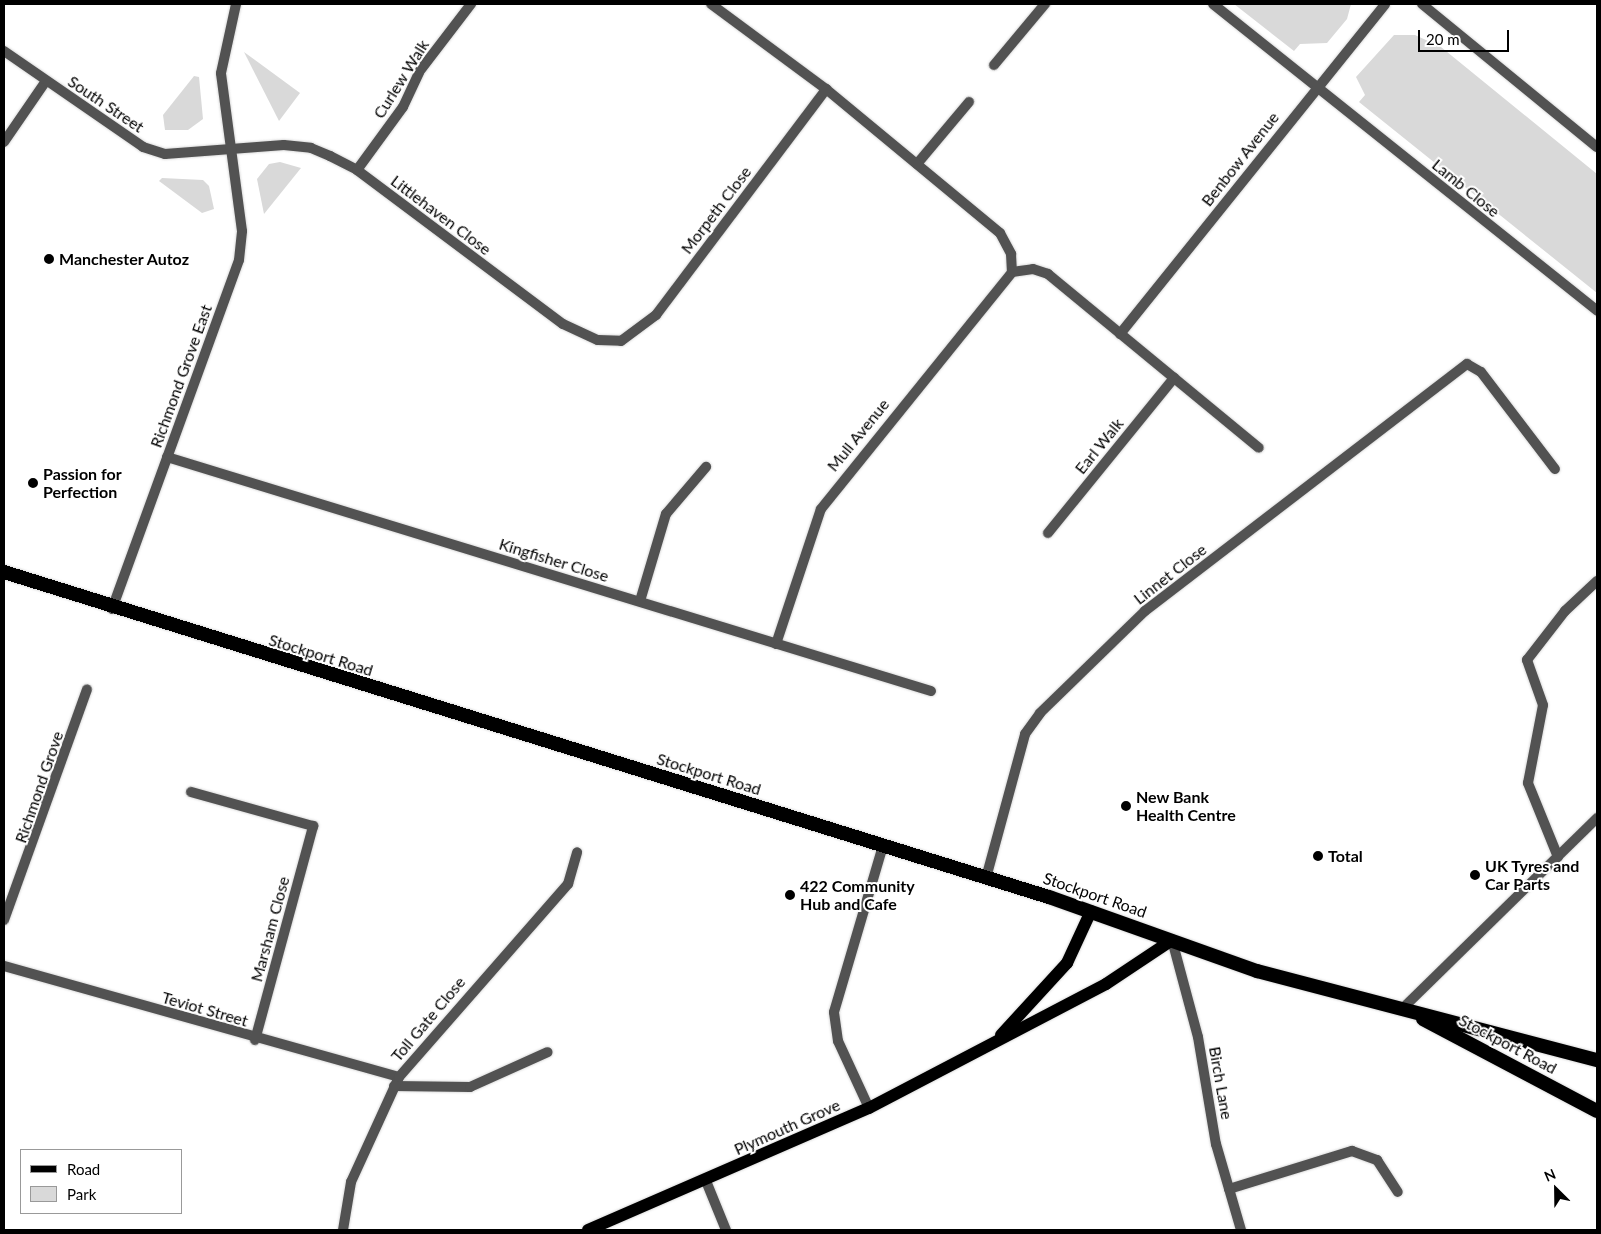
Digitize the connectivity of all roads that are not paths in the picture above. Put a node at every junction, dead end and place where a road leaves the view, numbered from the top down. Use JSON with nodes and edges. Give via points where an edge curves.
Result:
{"nodes":[{"id":1,"x":236,"y":4,"type":"edge"},
{"id":2,"x":472,"y":4,"type":"edge"},
{"id":3,"x":711,"y":4,"type":"edge"},
{"id":4,"x":1045,"y":4,"type":"edge"},
{"id":5,"x":1213,"y":4,"type":"edge"},
{"id":6,"x":1385,"y":4,"type":"edge"},
{"id":7,"x":1422,"y":4,"type":"edge"},
{"id":8,"x":4,"y":51,"type":"edge"},
{"id":9,"x":994,"y":65,"type":"dead end"},
{"id":10,"x":46,"y":82,"type":"junction"},
{"id":11,"x":1316,"y":87,"type":"junction"},
{"id":12,"x":826,"y":89,"type":"junction"},
{"id":13,"x":969,"y":102,"type":"dead end"},
{"id":14,"x":4,"y":142,"type":"edge"},
{"id":15,"x":231,"y":147,"type":"junction"},
{"id":16,"x":1597,"y":147,"type":"edge"},
{"id":17,"x":917,"y":164,"type":"junction"},
{"id":18,"x":357,"y":170,"type":"junction"},
{"id":19,"x":1012,"y":272,"type":"junction"},
{"id":20,"x":1597,"y":312,"type":"edge"},
{"id":21,"x":1120,"y":334,"type":"junction"},
{"id":22,"x":621,"y":341,"type":"joint"},
{"id":23,"x":1174,"y":378,"type":"junction"},
{"id":24,"x":1259,"y":448,"type":"dead end"},
{"id":25,"x":167,"y":457,"type":"junction"},
{"id":26,"x":706,"y":467,"type":"dead end"},
{"id":27,"x":1555,"y":469,"type":"dead end"},
{"id":28,"x":1048,"y":534,"type":"dead end"},
{"id":29,"x":4,"y":572,"type":"edge"},
{"id":30,"x":1597,"y":581,"type":"edge"},
{"id":31,"x":640,"y":601,"type":"junction"},
{"id":32,"x":112,"y":609,"type":"junction"},
{"id":33,"x":776,"y":644,"type":"junction"},
{"id":34,"x":87,"y":690,"type":"dead end"},
{"id":35,"x":931,"y":691,"type":"dead end"},
{"id":36,"x":191,"y":792,"type":"dead end"},
{"id":37,"x":1597,"y":818,"type":"edge"},
{"id":38,"x":883,"y":846,"type":"junction"},
{"id":39,"x":577,"y":852,"type":"dead end"},
{"id":40,"x":1558,"y":857,"type":"junction"},
{"id":41,"x":986,"y":878,"type":"junction"},
{"id":42,"x":1091,"y":911,"type":"junction"},
{"id":43,"x":4,"y":920,"type":"edge"},
{"id":44,"x":1172,"y":940,"type":"junction"},
{"id":45,"x":4,"y":966,"type":"edge"},
{"id":46,"x":1402,"y":1009,"type":"junction"},
{"id":47,"x":255,"y":1040,"type":"junction"},
{"id":48,"x":994,"y":1042,"type":"junction"},
{"id":49,"x":548,"y":1052,"type":"dead end"},
{"id":50,"x":1597,"y":1060,"type":"edge"},
{"id":51,"x":396,"y":1081,"type":"junction"},
{"id":52,"x":868,"y":1108,"type":"junction"},
{"id":53,"x":1597,"y":1111,"type":"edge"},
{"id":54,"x":706,"y":1181,"type":"junction"},
{"id":55,"x":1229,"y":1188,"type":"junction"},
{"id":56,"x":1398,"y":1192,"type":"dead end"},
{"id":57,"x":343,"y":1230,"type":"edge"},
{"id":58,"x":588,"y":1230,"type":"edge"},
{"id":59,"x":726,"y":1230,"type":"edge"},
{"id":60,"x":1241,"y":1230,"type":"edge"}],
"edges":[{"from":1,"to":15,"type":"street","name":"Richmond Grove East","via":[[221,73]]},
{"from":2,"to":18,"type":"street","name":"Curlew Walk","via":[[419,72],[403,107]]},
{"from":3,"to":12,"type":"street"},
{"from":4,"to":9,"type":"street"},
{"from":5,"to":11,"type":"street","name":"Lamb Close"},
{"from":6,"to":11,"type":"street","name":"Benbow Avenue"},
{"from":7,"to":16,"type":"street"},
{"from":8,"to":10,"type":"street","name":"South Street"},
{"from":10,"to":14,"type":"street"},
{"from":10,"to":15,"type":"street","name":"South Street","via":[[143,148],[165,154]]},
{"from":11,"to":20,"type":"street","name":"Lamb Close"},
{"from":11,"to":21,"type":"street","name":"Benbow Avenue"},
{"from":12,"to":17,"type":"street"},
{"from":12,"to":22,"type":"street","name":"Morpeth Close","via":[[656,315]]},
{"from":13,"to":17,"type":"street"},
{"from":15,"to":18,"type":"street","name":"Littlehaven Close","via":[[311,148]]},
{"from":15,"to":25,"type":"street","name":"Richmond Grove East","via":[[242,231],[239,260]]},
{"from":17,"to":19,"type":"street","via":[[1000,233],[1012,254]]},
{"from":18,"to":22,"type":"street","name":"Littlehaven Close","via":[[563,324],[598,340]]},
{"from":19,"to":21,"type":"street","via":[[1033,269],[1048,274]]},
{"from":19,"to":33,"type":"street","name":"Mull Avenue","via":[[820,509]]},
{"from":21,"to":23,"type":"street"},
{"from":23,"to":24,"type":"street"},
{"from":23,"to":28,"type":"street","name":"Earl Walk"},
{"from":25,"to":31,"type":"street","name":"Kingfisher Close"},
{"from":25,"to":32,"type":"street","name":"Richmond Grove East"},
{"from":26,"to":31,"type":"street","via":[[666,514]]},
{"from":27,"to":41,"type":"street","name":"Linnet Close","via":[[1481,372],[1467,364],[1145,611],[1040,713],[1025,734]]},
{"from":29,"to":32,"type":"highway","name":"Stockport Road"},
{"from":30,"to":40,"type":"street","via":[[1565,611],[1527,660],[1543,705],[1528,783]]},
{"from":31,"to":33,"type":"street","name":"Kingfisher Close"},
{"from":32,"to":38,"type":"highway","name":"Stockport Road"},
{"from":33,"to":35,"type":"street","name":"Kingfisher Close"},
{"from":34,"to":43,"type":"street","name":"Richmond Grove","via":[[28,862]]},
{"from":36,"to":47,"type":"street","name":"Marsham Close","via":[[313,826]]},
{"from":37,"to":40,"type":"street"},
{"from":38,"to":41,"type":"highway","name":"Stockport Road"},
{"from":38,"to":52,"type":"street","via":[[834,1012],[838,1041]]},
{"from":39,"to":51,"type":"street","name":"Toll Gate Close","via":[[568,884]]},
{"from":40,"to":46,"type":"street"},
{"from":41,"to":42,"type":"highway","name":"Stockport Road"},
{"from":42,"to":44,"type":"highway","name":"Stockport Road"},
{"from":42,"to":48,"type":"main road","name":"Plymouth Grove","via":[[1067,963]]},
{"from":44,"to":46,"type":"highway","name":"Stockport Road","via":[[1267,974]]},
{"from":44,"to":48,"type":"main road","name":"Plymouth Grove","via":[[1106,984]]},
{"from":44,"to":55,"type":"street","name":"Birch Lane"},
{"from":45,"to":47,"type":"street","name":"Teviot Street"},
{"from":46,"to":50,"type":"highway","name":"Stockport Road"},
{"from":46,"to":53,"type":"highway","name":"Stockport Road"},
{"from":47,"to":51,"type":"street","name":"Teviot Street"},
{"from":48,"to":52,"type":"main road","name":"Plymouth Grove"},
{"from":49,"to":51,"type":"street","name":"Teviot Street","via":[[470,1087]]},
{"from":51,"to":57,"type":"street","name":"Toll Gate Close","via":[[350,1182]]},
{"from":52,"to":54,"type":"main road","name":"Plymouth Grove"},
{"from":54,"to":58,"type":"main road","name":"Plymouth Grove"},
{"from":54,"to":59,"type":"street"},
{"from":55,"to":56,"type":"street","via":[[1352,1151],[1378,1160]]},
{"from":55,"to":60,"type":"street","name":"Birch Lane"}]}
